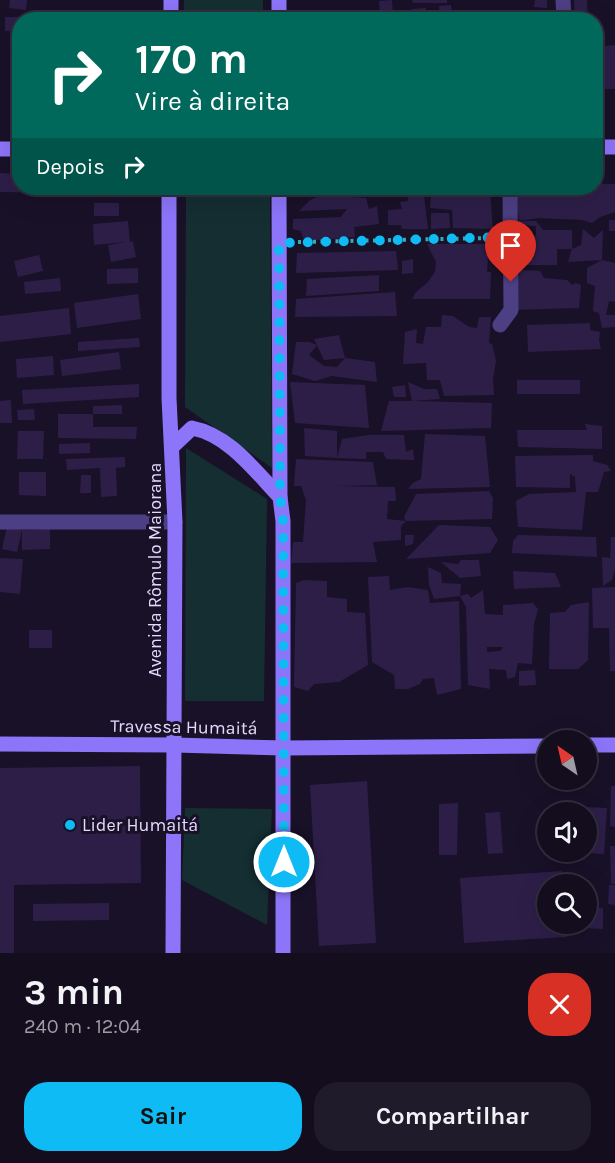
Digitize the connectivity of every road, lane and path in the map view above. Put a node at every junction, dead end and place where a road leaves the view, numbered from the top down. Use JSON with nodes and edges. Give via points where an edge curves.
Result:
{"nodes":[{"id":1,"x":169,"y":195,"type":"edge"},
{"id":2,"x":279,"y":195,"type":"edge"},
{"id":3,"x":510,"y":195,"type":"edge"},
{"id":4,"x":511,"y":237,"type":"junction"},
{"id":5,"x":279,"y":243,"type":"junction"},
{"id":6,"x":501,"y":325,"type":"dead end"},
{"id":7,"x":173,"y":446,"type":"junction"},
{"id":8,"x":280,"y":497,"type":"junction"},
{"id":9,"x":0,"y":522,"type":"edge"},
{"id":10,"x":175,"y":522,"type":"junction"},
{"id":11,"x":0,"y":744,"type":"edge"},
{"id":12,"x":175,"y":745,"type":"junction"},
{"id":13,"x":597,"y":745,"type":"edge"},
{"id":14,"x":615,"y":745,"type":"edge"},
{"id":15,"x":537,"y":746,"type":"edge"},
{"id":16,"x":284,"y":748,"type":"junction"},
{"id":17,"x":173,"y":953,"type":"edge"},
{"id":18,"x":283,"y":953,"type":"edge"}],
"edges":[{"from":1,"to":7,"type":"street","name":"Avenida Rômulo Maiorana"},
{"from":2,"to":5,"type":"street"},
{"from":3,"to":4,"type":"street"},
{"from":4,"to":5,"type":"path"},
{"from":4,"to":6,"type":"street","via":[[511,310]]},
{"from":5,"to":8,"type":"street"},
{"from":7,"to":8,"type":"street","via":[[192,428],[206,430],[229,445]]},
{"from":7,"to":10,"type":"street","name":"Avenida Rômulo Maiorana"},
{"from":8,"to":16,"type":"street"},
{"from":9,"to":10,"type":"street"},
{"from":10,"to":12,"type":"street","name":"Avenida Rômulo Maiorana"},
{"from":11,"to":12,"type":"street","name":"Travessa Humaitá"},
{"from":12,"to":16,"type":"street","name":"Travessa Humaitá"},
{"from":12,"to":17,"type":"street","name":"Avenida Rômulo Maiorana"},
{"from":13,"to":14,"type":"street"},
{"from":15,"to":16,"type":"street","name":"Travessa Humaitá"},
{"from":16,"to":18,"type":"street"}]}
